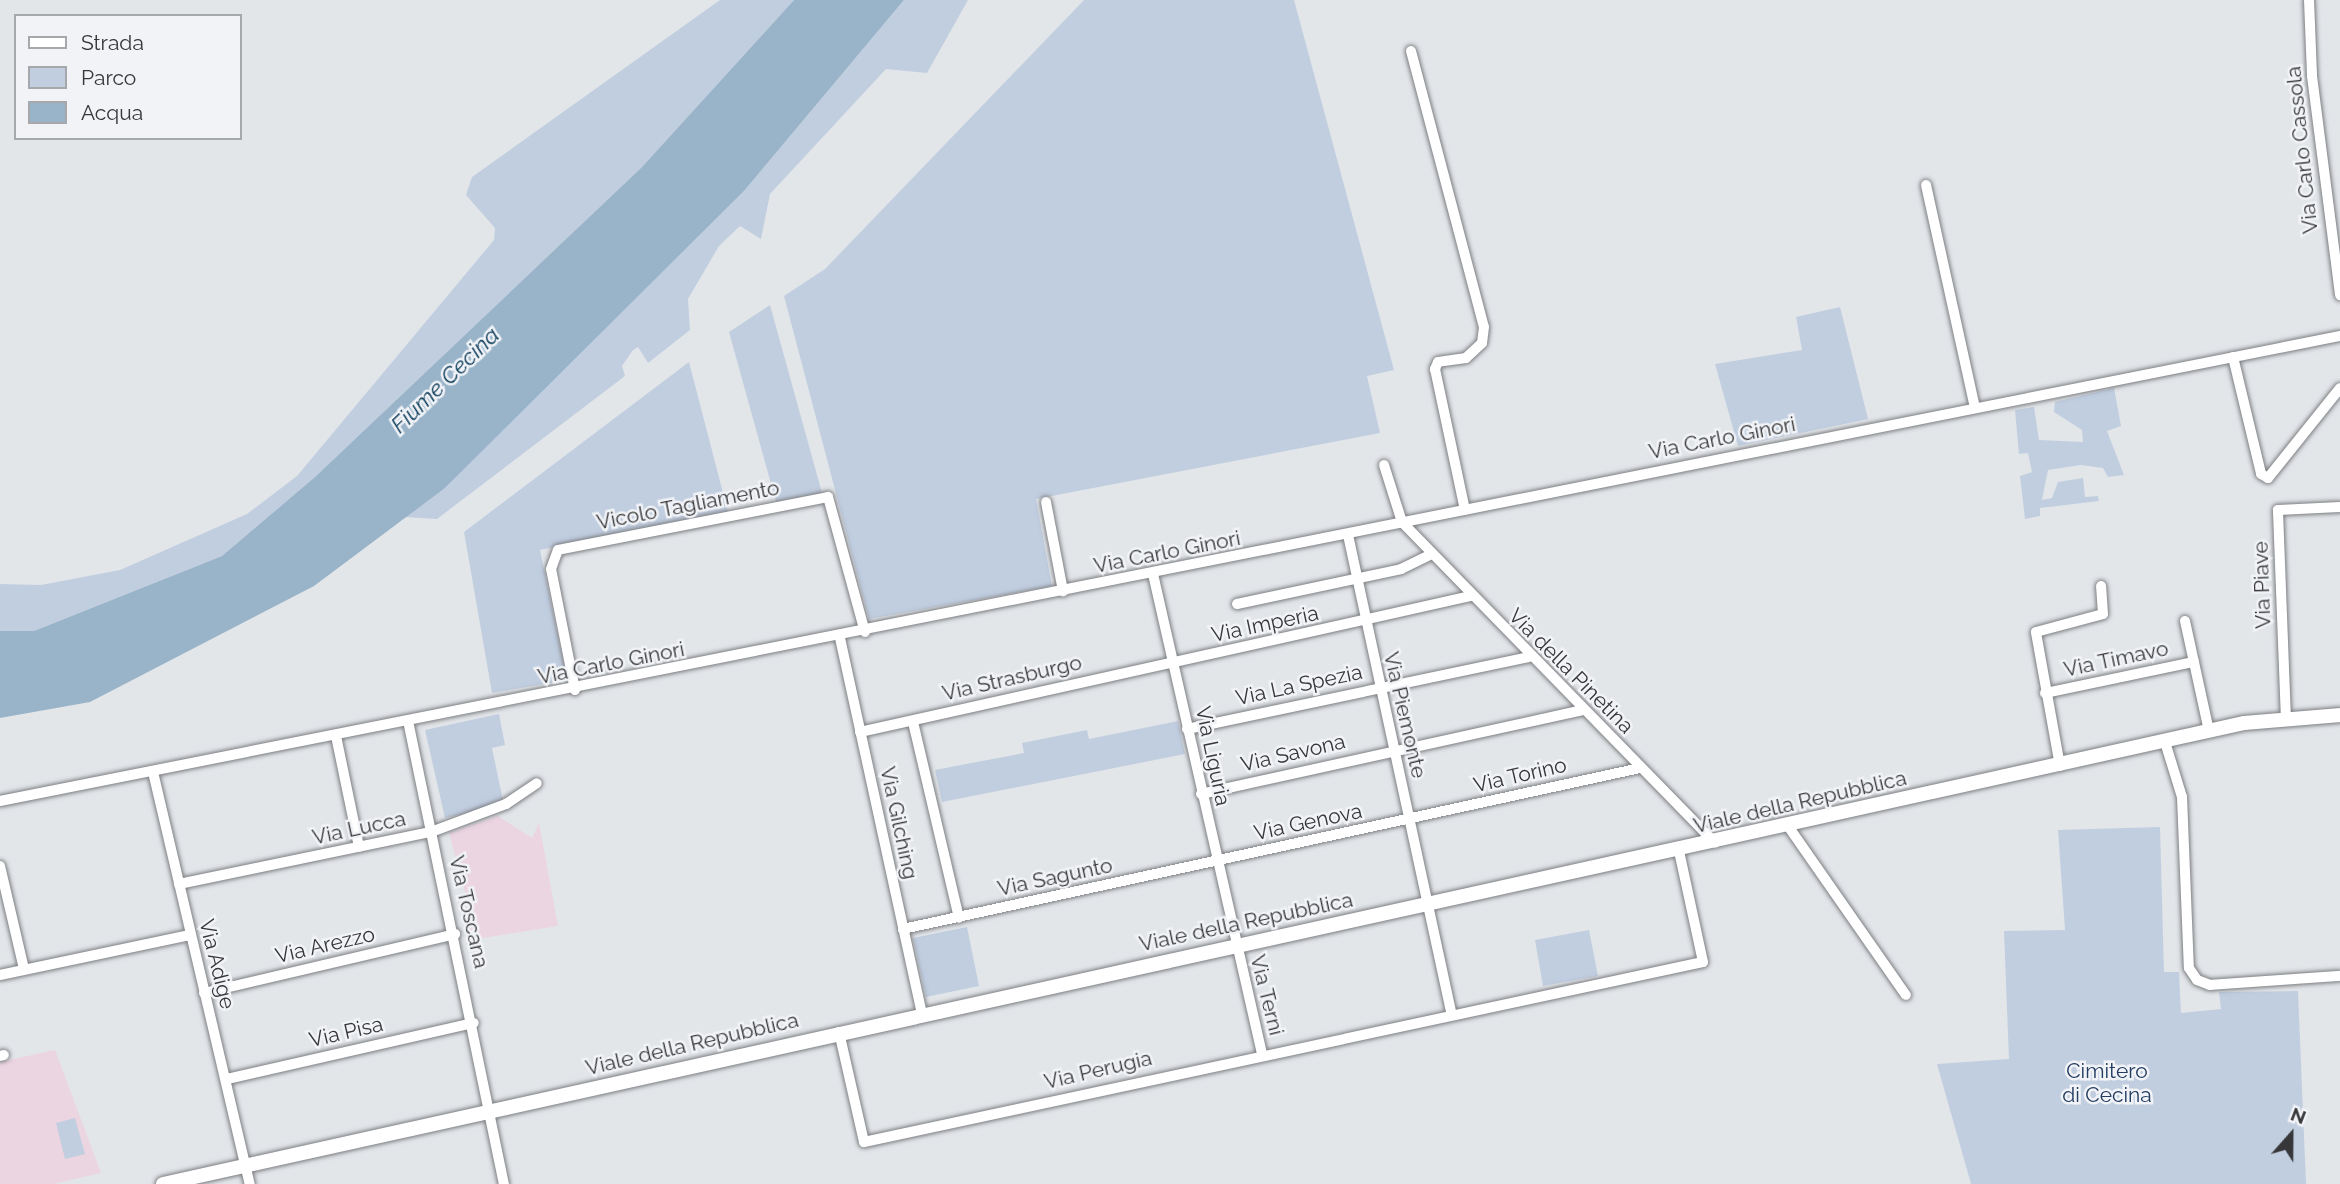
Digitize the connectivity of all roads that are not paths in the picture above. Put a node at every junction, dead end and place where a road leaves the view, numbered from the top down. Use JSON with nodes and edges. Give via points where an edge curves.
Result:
{"nodes":[{"id":1,"x":2309,"y":0,"type":"edge"},
{"id":2,"x":1411,"y":51,"type":"dead end"},
{"id":3,"x":1926,"y":185,"type":"dead end"},
{"id":4,"x":2340,"y":295,"type":"edge"},
{"id":5,"x":2340,"y":336,"type":"edge"},
{"id":6,"x":2233,"y":357,"type":"junction"},
{"id":7,"x":2340,"y":388,"type":"edge"},
{"id":8,"x":1975,"y":408,"type":"junction"},
{"id":9,"x":1384,"y":465,"type":"dead end"},
{"id":10,"x":1046,"y":502,"type":"dead end"},
{"id":11,"x":2340,"y":508,"type":"edge"},
{"id":12,"x":1465,"y":510,"type":"junction"},
{"id":13,"x":1402,"y":522,"type":"junction"},
{"id":14,"x":1348,"y":535,"type":"junction"},
{"id":15,"x":1430,"y":555,"type":"junction"},
{"id":16,"x":1153,"y":574,"type":"junction"},
{"id":17,"x":1356,"y":580,"type":"junction"},
{"id":18,"x":2101,"y":586,"type":"dead end"},
{"id":19,"x":1063,"y":591,"type":"junction"},
{"id":20,"x":1471,"y":596,"type":"junction"},
{"id":21,"x":1237,"y":604,"type":"dead end"},
{"id":22,"x":2185,"y":621,"type":"dead end"},
{"id":23,"x":1364,"y":623,"type":"junction"},
{"id":24,"x":865,"y":632,"type":"junction"},
{"id":25,"x":840,"y":638,"type":"junction"},
{"id":26,"x":1529,"y":657,"type":"junction"},
{"id":27,"x":1172,"y":662,"type":"junction"},
{"id":28,"x":2194,"y":662,"type":"junction"},
{"id":29,"x":1379,"y":687,"type":"junction"},
{"id":30,"x":575,"y":690,"type":"junction"},
{"id":31,"x":2045,"y":693,"type":"junction"},
{"id":32,"x":1582,"y":710,"type":"junction"},
{"id":33,"x":2340,"y":716,"type":"edge"},
{"id":34,"x":2286,"y":720,"type":"junction"},
{"id":35,"x":408,"y":721,"type":"junction"},
{"id":36,"x":913,"y":722,"type":"junction"},
{"id":37,"x":1187,"y":729,"type":"junction"},
{"id":38,"x":2209,"y":731,"type":"junction"},
{"id":39,"x":860,"y":732,"type":"junction"},
{"id":40,"x":336,"y":736,"type":"junction"},
{"id":41,"x":2165,"y":742,"type":"junction"},
{"id":42,"x":1393,"y":751,"type":"junction"},
{"id":43,"x":2060,"y":766,"type":"junction"},
{"id":44,"x":1640,"y":768,"type":"junction"},
{"id":45,"x":153,"y":772,"type":"junction"},
{"id":46,"x":537,"y":783,"type":"dead end"},
{"id":47,"x":1201,"y":794,"type":"junction"},
{"id":48,"x":0,"y":801,"type":"edge"},
{"id":49,"x":1409,"y":820,"type":"junction"},
{"id":50,"x":1788,"y":826,"type":"junction"},
{"id":51,"x":431,"y":832,"type":"junction"},
{"id":52,"x":1715,"y":842,"type":"junction"},
{"id":53,"x":359,"y":847,"type":"junction"},
{"id":54,"x":1679,"y":850,"type":"junction"},
{"id":55,"x":1216,"y":861,"type":"junction"},
{"id":56,"x":0,"y":866,"type":"edge"},
{"id":57,"x":179,"y":884,"type":"junction"},
{"id":58,"x":1428,"y":904,"type":"junction"},
{"id":59,"x":959,"y":918,"type":"junction"},
{"id":60,"x":902,"y":929,"type":"junction"},
{"id":61,"x":456,"y":934,"type":"junction"},
{"id":62,"x":190,"y":935,"type":"junction"},
{"id":63,"x":1234,"y":946,"type":"junction"},
{"id":64,"x":24,"y":969,"type":"junction"},
{"id":65,"x":0,"y":975,"type":"edge"},
{"id":66,"x":2340,"y":976,"type":"edge"},
{"id":67,"x":204,"y":993,"type":"junction"},
{"id":68,"x":1906,"y":995,"type":"dead end"},
{"id":69,"x":1452,"y":1013,"type":"junction"},
{"id":70,"x":922,"y":1015,"type":"junction"},
{"id":71,"x":474,"y":1023,"type":"junction"},
{"id":72,"x":839,"y":1032,"type":"junction"},
{"id":73,"x":1262,"y":1053,"type":"junction"},
{"id":74,"x":227,"y":1079,"type":"junction"},
{"id":75,"x":491,"y":1111,"type":"junction"},
{"id":76,"x":245,"y":1166,"type":"junction"},
{"id":77,"x":163,"y":1184,"type":"edge"},
{"id":78,"x":250,"y":1184,"type":"edge"},
{"id":79,"x":503,"y":1184,"type":"edge"}],
"edges":[{"from":1,"to":4,"type":"street","name":"Via Carlo Cassola","via":[[2316,117]]},
{"from":2,"to":12,"type":"street","via":[[1484,327],[1482,343],[1466,358],[1438,362],[1435,369]]},
{"from":3,"to":8,"type":"street"},
{"from":5,"to":6,"type":"street","name":"Via Carlo Ginori"},
{"from":6,"to":7,"type":"street","via":[[2261,474],[2268,478]]},
{"from":6,"to":8,"type":"street","name":"Via Carlo Ginori"},
{"from":8,"to":12,"type":"street","name":"Via Carlo Ginori"},
{"from":9,"to":13,"type":"street"},
{"from":10,"to":19,"type":"street"},
{"from":11,"to":34,"type":"street","name":"Via Piave","via":[[2278,510]]},
{"from":12,"to":13,"type":"street","name":"Via Carlo Ginori"},
{"from":13,"to":14,"type":"street","name":"Via Carlo Ginori"},
{"from":13,"to":15,"type":"street","name":"Via della Pinetina"},
{"from":14,"to":16,"type":"street","name":"Via Carlo Ginori"},
{"from":14,"to":17,"type":"street","name":"Via Piemonte"},
{"from":15,"to":17,"type":"street"},
{"from":15,"to":20,"type":"street","name":"Via della Pinetina"},
{"from":16,"to":19,"type":"street","name":"Via Carlo Ginori"},
{"from":16,"to":27,"type":"street","name":"Via Liguria"},
{"from":17,"to":21,"type":"street"},
{"from":17,"to":23,"type":"street","name":"Via Piemonte"},
{"from":18,"to":31,"type":"street","via":[[2103,614],[2036,632]]},
{"from":19,"to":24,"type":"street","name":"Via Carlo Ginori"},
{"from":20,"to":23,"type":"street","name":"Via Imperia"},
{"from":20,"to":26,"type":"street","name":"Via della Pinetina"},
{"from":22,"to":28,"type":"street"},
{"from":23,"to":27,"type":"street","name":"Via Imperia"},
{"from":23,"to":29,"type":"street","name":"Via Piemonte"},
{"from":24,"to":25,"type":"street","name":"Via Carlo Ginori"},
{"from":24,"to":30,"type":"street","name":"Vicolo Tagliamento","via":[[828,497],[572,547],[558,550],[551,569]]},
{"from":25,"to":30,"type":"street","name":"Via Carlo Ginori"},
{"from":25,"to":39,"type":"street","name":"Via Gilching"},
{"from":26,"to":29,"type":"street","name":"Via La Spezia"},
{"from":26,"to":32,"type":"street","name":"Via della Pinetina"},
{"from":27,"to":36,"type":"street","name":"Via Strasburgo"},
{"from":27,"to":37,"type":"street","name":"Via Liguria"},
{"from":28,"to":31,"type":"street","name":"Via Timavo"},
{"from":28,"to":38,"type":"street"},
{"from":29,"to":37,"type":"street","name":"Via La Spezia"},
{"from":29,"to":42,"type":"street","name":"Via Piemonte"},
{"from":30,"to":35,"type":"street","name":"Via Carlo Ginori"},
{"from":31,"to":43,"type":"street"},
{"from":32,"to":42,"type":"street","name":"Via Savona"},
{"from":32,"to":44,"type":"street","name":"Via della Pinetina"},
{"from":33,"to":34,"type":"street","name":"Viale della Repubblica"},
{"from":34,"to":38,"type":"street","name":"Viale della Repubblica"},
{"from":35,"to":40,"type":"street","name":"Via Carlo Ginori"},
{"from":35,"to":51,"type":"street","name":"Via Toscana"},
{"from":36,"to":39,"type":"street","name":"Via Strasburgo"},
{"from":36,"to":59,"type":"street"},
{"from":37,"to":47,"type":"street","name":"Via Liguria"},
{"from":38,"to":41,"type":"street","name":"Viale della Repubblica"},
{"from":39,"to":60,"type":"street","name":"Via Gilching"},
{"from":40,"to":45,"type":"street","name":"Via Carlo Ginori"},
{"from":40,"to":53,"type":"street"},
{"from":41,"to":43,"type":"street","name":"Viale della Repubblica"},
{"from":41,"to":66,"type":"street","via":[[2182,797],[2189,968],[2197,979],[2210,985]]},
{"from":42,"to":47,"type":"street","name":"Via Savona"},
{"from":42,"to":49,"type":"street","name":"Via Piemonte"},
{"from":43,"to":50,"type":"street","name":"Viale della Repubblica"},
{"from":44,"to":49,"type":"street","name":"Via Torino"},
{"from":44,"to":52,"type":"street","name":"Via della Pinetina"},
{"from":45,"to":48,"type":"street","name":"Via Carlo Ginori"},
{"from":45,"to":57,"type":"street","name":"Via Adige"},
{"from":46,"to":51,"type":"street","name":"Via Lucca","via":[[506,804]]},
{"from":47,"to":55,"type":"street","name":"Via Liguria"},
{"from":49,"to":55,"type":"street","name":"Via Genova"},
{"from":49,"to":58,"type":"street","name":"Via Piemonte"},
{"from":50,"to":52,"type":"street","name":"Viale della Repubblica"},
{"from":50,"to":68,"type":"street"},
{"from":51,"to":53,"type":"street","name":"Via Lucca"},
{"from":51,"to":61,"type":"street","name":"Via Toscana"},
{"from":52,"to":54,"type":"street","name":"Viale della Repubblica"},
{"from":53,"to":57,"type":"street","name":"Via Lucca"},
{"from":54,"to":58,"type":"street","name":"Viale della Repubblica"},
{"from":54,"to":69,"type":"street","name":"Via Perugia","via":[[1703,962]]},
{"from":55,"to":59,"type":"street","name":"Via Sagunto"},
{"from":55,"to":63,"type":"street","name":"Via Liguria"},
{"from":56,"to":64,"type":"street"},
{"from":57,"to":62,"type":"street","name":"Via Adige"},
{"from":58,"to":63,"type":"street","name":"Viale della Repubblica"},
{"from":58,"to":69,"type":"street","name":"Via Piemonte"},
{"from":59,"to":60,"type":"street","name":"Via Sagunto"},
{"from":60,"to":70,"type":"street","name":"Via Gilching"},
{"from":61,"to":67,"type":"street","name":"Via Arezzo"},
{"from":61,"to":71,"type":"street","name":"Via Toscana"},
{"from":62,"to":64,"type":"street"},
{"from":62,"to":67,"type":"street","name":"Via Adige"},
{"from":63,"to":70,"type":"street","name":"Viale della Repubblica"},
{"from":63,"to":73,"type":"street","name":"Via Terni","via":[[1243,959]]},
{"from":64,"to":65,"type":"street"},
{"from":67,"to":74,"type":"street","name":"Via Adige"},
{"from":69,"to":73,"type":"street","name":"Via Perugia"},
{"from":70,"to":72,"type":"street","name":"Viale della Repubblica"},
{"from":71,"to":74,"type":"street","name":"Via Pisa"},
{"from":71,"to":75,"type":"street","name":"Via Toscana"},
{"from":72,"to":73,"type":"street","name":"Via Perugia","via":[[864,1143]]},
{"from":72,"to":75,"type":"street","name":"Viale della Repubblica"},
{"from":74,"to":76,"type":"street","name":"Via Adige"},
{"from":75,"to":76,"type":"street","name":"Viale della Repubblica"},
{"from":75,"to":79,"type":"street","name":"Via Toscana"},
{"from":76,"to":77,"type":"street","name":"Viale della Repubblica"},
{"from":76,"to":78,"type":"street","name":"Via Adige"}]}
